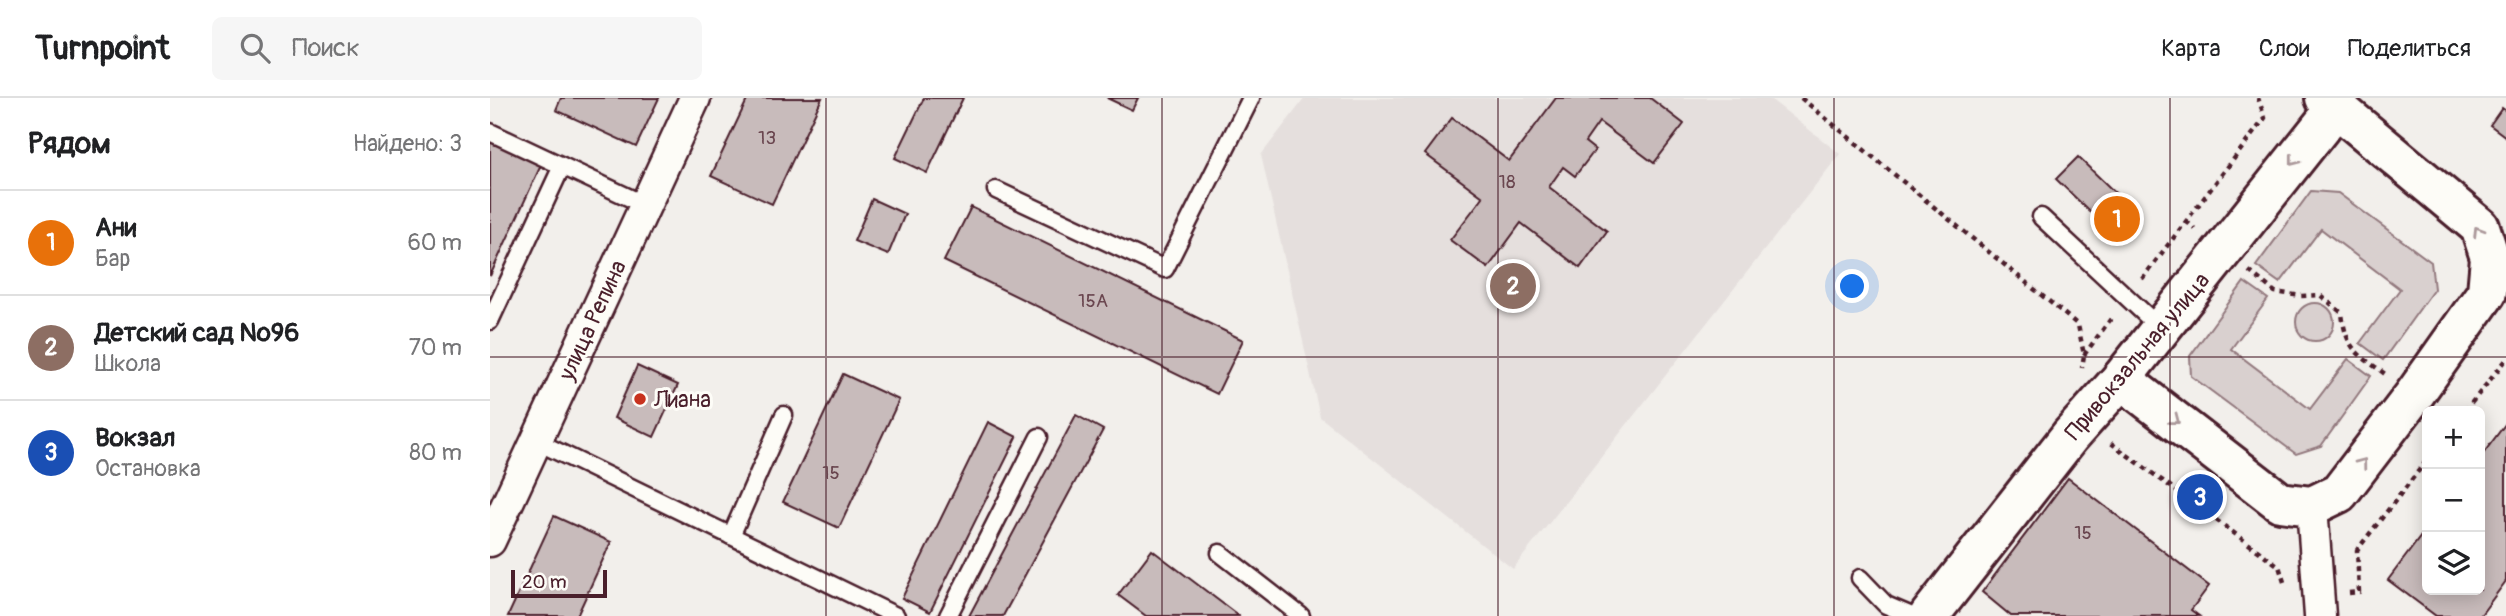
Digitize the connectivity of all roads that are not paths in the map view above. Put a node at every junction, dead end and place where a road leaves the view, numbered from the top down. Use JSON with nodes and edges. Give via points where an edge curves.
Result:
{"nodes":[{"id":1,"x":695,"y":98,"type":"edge"},
{"id":2,"x":1251,"y":98,"type":"edge"},
{"id":3,"x":2336,"y":100,"type":"edge"},
{"id":4,"x":490,"y":132,"type":"edge"},
{"id":5,"x":562,"y":166,"type":"junction"},
{"id":6,"x":996,"y":190,"type":"dead end"},
{"id":7,"x":645,"y":205,"type":"junction"},
{"id":8,"x":2041,"y":217,"type":"dead end"},
{"id":9,"x":490,"y":321,"type":"edge"},
{"id":10,"x":2161,"y":329,"type":"junction"},
{"id":11,"x":2121,"y":379,"type":"junction"},
{"id":12,"x":784,"y":415,"type":"dead end"},
{"id":13,"x":1039,"y":437,"type":"dead end"},
{"id":14,"x":536,"y":441,"type":"junction"},
{"id":15,"x":2312,"y":506,"type":"junction"},
{"id":16,"x":731,"y":536,"type":"junction"},
{"id":17,"x":490,"y":541,"type":"edge"},
{"id":18,"x":1220,"y":553,"type":"dead end"},
{"id":19,"x":1860,"y":578,"type":"dead end"},
{"id":20,"x":2320,"y":606,"type":"edge"},
{"id":21,"x":896,"y":616,"type":"edge"},
{"id":22,"x":948,"y":616,"type":"edge"},
{"id":23,"x":1301,"y":616,"type":"edge"},
{"id":24,"x":1912,"y":616,"type":"edge"},
{"id":25,"x":1929,"y":616,"type":"edge"}],
"edges":[{"from":1,"to":7,"type":"street","name":"улица Репина"},
{"from":2,"to":6,"type":"lane","via":[[1166,269]]},
{"from":3,"to":10,"type":"street","name":"Привокзальная улица","one_way":true},
{"from":15,"to":3,"type":"street","one_way":true,"via":[[2339,493],[2414,395],[2487,292],[2490,258],[2480,227]]},
{"from":4,"to":5,"type":"lane"},
{"from":5,"to":7,"type":"lane"},
{"from":5,"to":9,"type":"lane"},
{"from":7,"to":14,"type":"street","name":"улица Репина"},
{"from":8,"to":10,"type":"lane"},
{"from":10,"to":11,"type":"street","name":"Привокзальная улица"},
{"from":11,"to":15,"type":"street","one_way":true,"via":[[2280,502]]},
{"from":11,"to":25,"type":"street","name":"Привокзальная улица","via":[[2070,436]]},
{"from":12,"to":16,"type":"lane"},
{"from":13,"to":22,"type":"lane"},
{"from":14,"to":16,"type":"lane"},
{"from":14,"to":17,"type":"street","name":"улица Репина"},
{"from":15,"to":20,"type":"street"},
{"from":16,"to":21,"type":"lane"},
{"from":18,"to":23,"type":"lane"},
{"from":19,"to":24,"type":"lane","via":[[1886,605]]}]}
